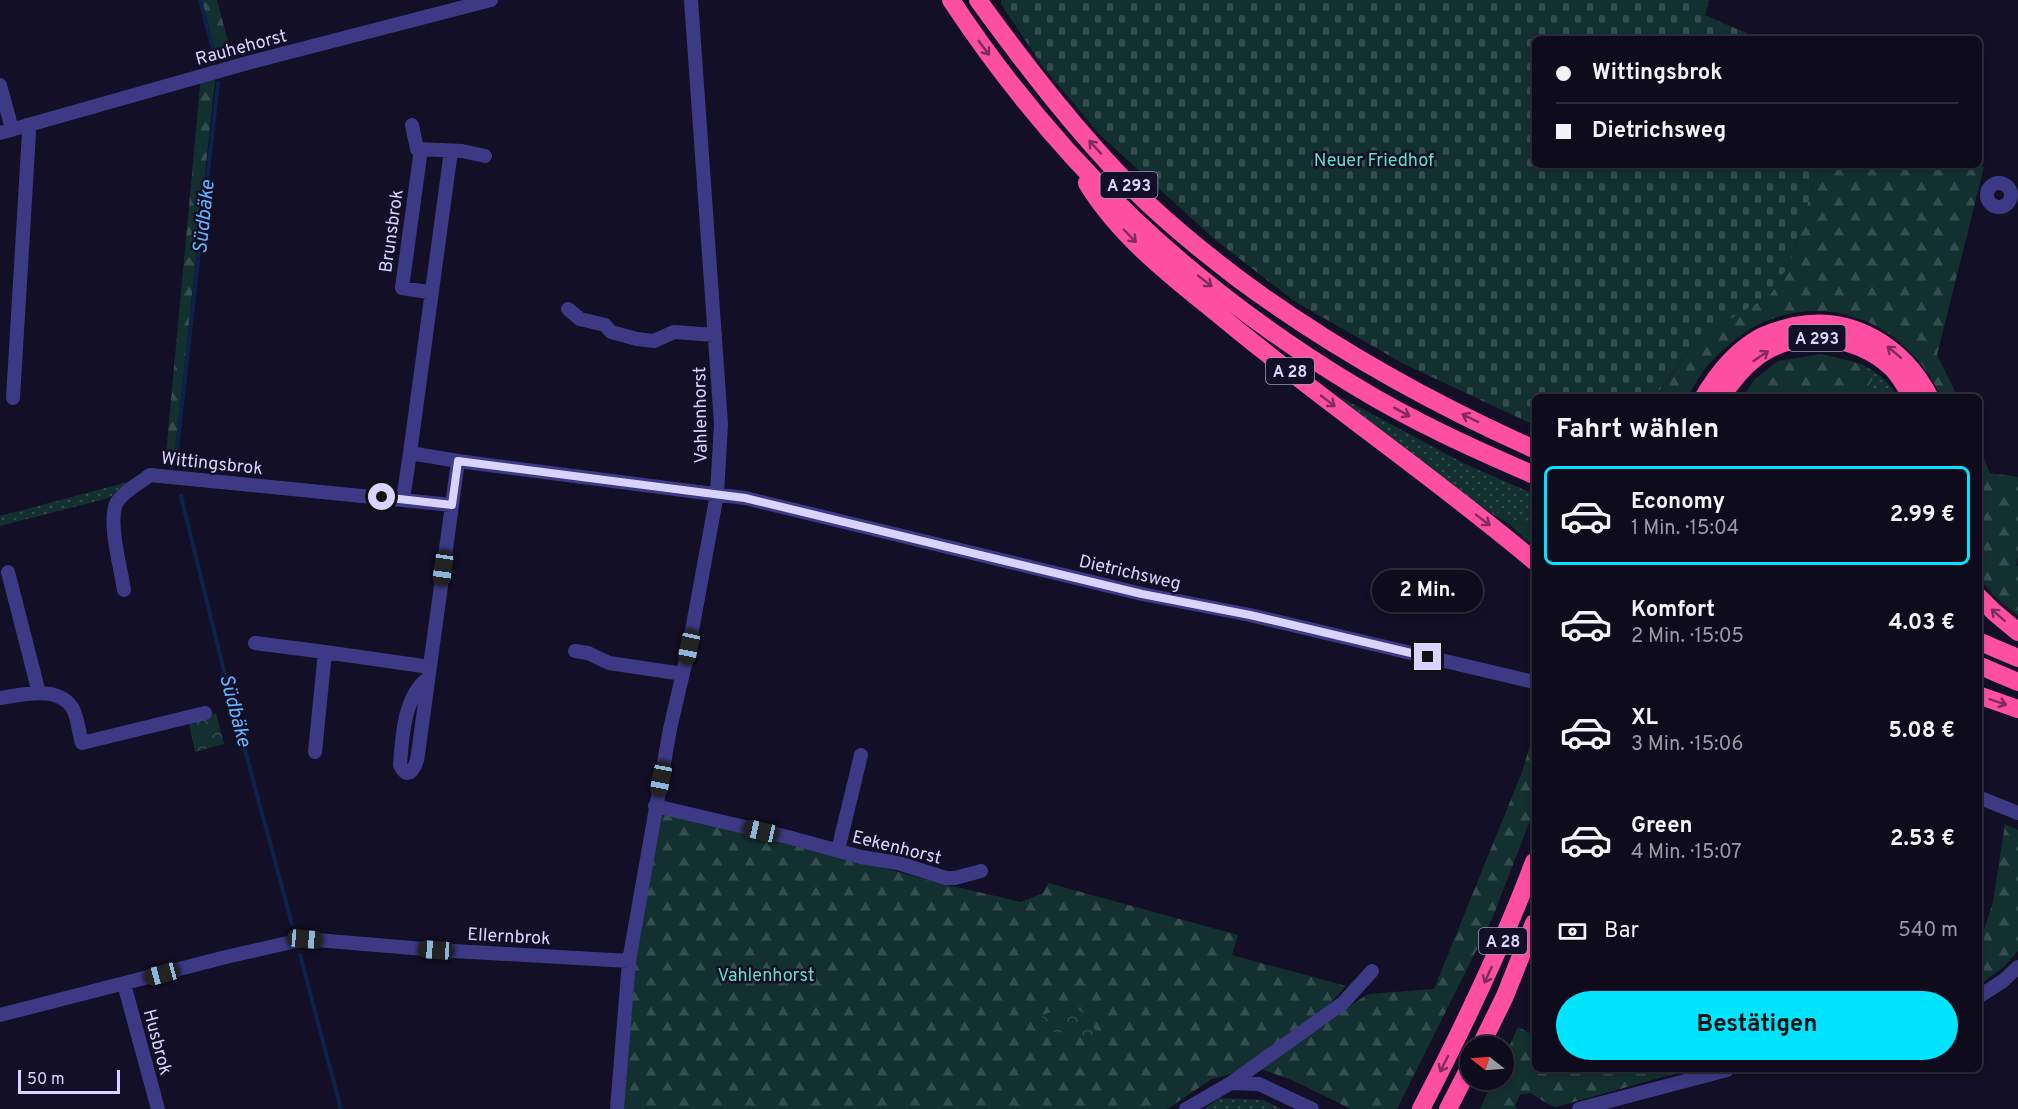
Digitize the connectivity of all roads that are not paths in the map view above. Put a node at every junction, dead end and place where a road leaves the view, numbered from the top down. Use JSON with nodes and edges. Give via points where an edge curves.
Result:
{"nodes":[{"id":1,"x":491,"y":0,"type":"edge"},
{"id":2,"x":691,"y":0,"type":"edge"},
{"id":3,"x":951,"y":0,"type":"edge"},
{"id":4,"x":978,"y":0,"type":"edge"},
{"id":5,"x":0,"y":85,"type":"edge"},
{"id":6,"x":27,"y":125,"type":"junction"},
{"id":7,"x":412,"y":125,"type":"dead end"},
{"id":8,"x":6,"y":131,"type":"edge"},
{"id":9,"x":421,"y":149,"type":"junction"},
{"id":10,"x":451,"y":151,"type":"junction"},
{"id":11,"x":485,"y":156,"type":"dead end"},
{"id":12,"x":1070,"y":156,"type":"junction"},
{"id":13,"x":431,"y":295,"type":"junction"},
{"id":14,"x":568,"y":309,"type":"dead end"},
{"id":15,"x":715,"y":336,"type":"junction"},
{"id":16,"x":1706,"y":394,"type":"edge"},
{"id":17,"x":1724,"y":394,"type":"edge"},
{"id":18,"x":1910,"y":394,"type":"edge"},
{"id":19,"x":1928,"y":394,"type":"edge"},
{"id":20,"x":13,"y":398,"type":"dead end"},
{"id":21,"x":1532,"y":448,"type":"edge"},
{"id":22,"x":410,"y":453,"type":"junction"},
{"id":23,"x":458,"y":461,"type":"junction"},
{"id":24,"x":1532,"y":474,"type":"edge"},
{"id":25,"x":717,"y":494,"type":"junction"},
{"id":26,"x":403,"y":499,"type":"junction"},
{"id":27,"x":452,"y":505,"type":"junction"},
{"id":28,"x":1532,"y":559,"type":"edge"},
{"id":29,"x":8,"y":572,"type":"dead end"},
{"id":30,"x":124,"y":590,"type":"dead end"},
{"id":31,"x":1982,"y":600,"type":"edge"},
{"id":32,"x":2018,"y":632,"type":"edge"},
{"id":33,"x":255,"y":643,"type":"dead end"},
{"id":34,"x":1982,"y":643,"type":"edge"},
{"id":35,"x":575,"y":651,"type":"dead end"},
{"id":36,"x":325,"y":652,"type":"junction"},
{"id":37,"x":2018,"y":658,"type":"edge"},
{"id":38,"x":1982,"y":667,"type":"edge"},
{"id":39,"x":429,"y":673,"type":"junction"},
{"id":40,"x":683,"y":674,"type":"junction"},
{"id":41,"x":1532,"y":682,"type":"edge"},
{"id":42,"x":2018,"y":682,"type":"edge"},
{"id":43,"x":39,"y":693,"type":"junction"},
{"id":44,"x":1982,"y":696,"type":"edge"},
{"id":45,"x":0,"y":698,"type":"edge"},
{"id":46,"x":2018,"y":709,"type":"edge"},
{"id":47,"x":206,"y":713,"type":"dead end"},
{"id":48,"x":315,"y":752,"type":"dead end"},
{"id":49,"x":861,"y":755,"type":"dead end"},
{"id":50,"x":1982,"y":799,"type":"edge"},
{"id":51,"x":655,"y":806,"type":"junction"},
{"id":52,"x":2018,"y":813,"type":"edge"},
{"id":53,"x":838,"y":850,"type":"junction"},
{"id":54,"x":1532,"y":867,"type":"edge"},
{"id":55,"x":981,"y":871,"type":"dead end"},
{"id":56,"x":1532,"y":928,"type":"edge"},
{"id":57,"x":629,"y":961,"type":"junction"},
{"id":58,"x":2017,"y":969,"type":"edge"},
{"id":59,"x":1372,"y":971,"type":"dead end"},
{"id":60,"x":124,"y":984,"type":"junction"},
{"id":61,"x":1982,"y":994,"type":"edge"},
{"id":62,"x":0,"y":1015,"type":"edge"},
{"id":63,"x":1485,"y":1036,"type":"edge"},
{"id":64,"x":1719,"y":1072,"type":"edge"},
{"id":65,"x":1231,"y":1083,"type":"junction"},
{"id":66,"x":1460,"y":1086,"type":"edge"},
{"id":67,"x":158,"y":1109,"type":"edge"},
{"id":68,"x":617,"y":1109,"type":"edge"},
{"id":69,"x":1186,"y":1109,"type":"edge"},
{"id":70,"x":1312,"y":1109,"type":"edge"},
{"id":71,"x":1421,"y":1109,"type":"edge"},
{"id":72,"x":1448,"y":1109,"type":"edge"},
{"id":73,"x":1579,"y":1109,"type":"edge"}],
"edges":[{"from":1,"to":6,"type":"street","name":"Rauhehorst"},
{"from":2,"to":15,"type":"street","name":"Vahlenhorst"},
{"from":3,"to":12,"type":"highway","number":"A 293","one_way":true,"via":[[981,45]]},
{"from":21,"to":4,"type":"highway","number":"A 293","one_way":true,"via":[[1370,366],[1269,301],[1202,251],[1134,190],[1075,125]]},
{"from":5,"to":8,"type":"street"},
{"from":6,"to":8,"type":"street","name":"Rauhehorst"},
{"from":6,"to":20,"type":"street"},
{"from":7,"to":9,"type":"street","name":"Brunsbrok","via":[[417,149]]},
{"from":9,"to":10,"type":"street"},
{"from":9,"to":13,"type":"street","name":"Brunsbrok","via":[[402,288]]},
{"from":10,"to":11,"type":"street"},
{"from":10,"to":13,"type":"street"},
{"from":12,"to":24,"type":"highway","number":"A 293","one_way":true,"via":[[1177,259],[1293,347],[1425,424]]},
{"from":12,"to":28,"type":"highway","number":"A 28","one_way":true,"via":[[1099,203],[1182,284]]},
{"from":13,"to":22,"type":"street"},
{"from":14,"to":15,"type":"street","via":[[580,319],[637,339],[654,341],[674,332]]},
{"from":15,"to":25,"type":"street","name":"Vahlenhorst","via":[[721,424]]},
{"from":19,"to":16,"type":"highway","one_way":true,"via":[[1908,364],[1882,342],[1863,332],[1825,323],[1760,337],[1726,365]]},
{"from":17,"to":18,"type":"highway","number":"A 293","one_way":true,"via":[[1758,356],[1776,346],[1812,338],[1865,350],[1891,367]]},
{"from":22,"to":23,"type":"street"},
{"from":22,"to":26,"type":"street"},
{"from":23,"to":25,"type":"street"},
{"from":23,"to":27,"type":"street"},
{"from":25,"to":40,"type":"street","name":"Vahlenhorst"},
{"from":25,"to":41,"type":"street","name":"Dietrichsweg"},
{"from":26,"to":27,"type":"street","name":"Wittingsbrok"},
{"from":26,"to":30,"type":"street","name":"Wittingsbrok","via":[[150,475],[120,498],[114,511]]},
{"from":27,"to":39,"type":"street"},
{"from":29,"to":43,"type":"street"},
{"from":32,"to":31,"type":"highway","one_way":true},
{"from":33,"to":36,"type":"street"},
{"from":34,"to":37,"type":"highway"},
{"from":35,"to":40,"type":"street","via":[[609,663]]},
{"from":36,"to":39,"type":"street"},
{"from":36,"to":48,"type":"street"},
{"from":38,"to":42,"type":"highway"},
{"from":39,"to":39,"type":"street","via":[[407,716],[400,765],[408,772],[416,767]]},
{"from":40,"to":51,"type":"street","name":"Vahlenhorst"},
{"from":43,"to":45,"type":"street"},
{"from":43,"to":47,"type":"street","via":[[51,694],[73,710],[82,743]]},
{"from":44,"to":46,"type":"highway","one_way":true},
{"from":49,"to":53,"type":"street","name":"Eekenhorst"},
{"from":50,"to":52,"type":"street"},
{"from":51,"to":53,"type":"street","name":"Eekenhorst"},
{"from":51,"to":57,"type":"street","name":"Vahlenhorst"},
{"from":53,"to":55,"type":"street","name":"Eekenhorst","via":[[946,878]]},
{"from":54,"to":71,"type":"highway","number":"A 28","one_way":true,"via":[[1481,990]]},
{"from":56,"to":63,"type":"highway","number":"A 28"},
{"from":57,"to":60,"type":"street","name":"Ellernbrok","via":[[305,939]]},
{"from":57,"to":68,"type":"street","name":"Vahlenhorst"},
{"from":58,"to":61,"type":"street"},
{"from":59,"to":65,"type":"street","via":[[1343,1003]]},
{"from":60,"to":62,"type":"street","name":"Ellernbrok"},
{"from":60,"to":67,"type":"street","name":"Husbrok"},
{"from":64,"to":73,"type":"street"},
{"from":65,"to":69,"type":"street"},
{"from":65,"to":70,"type":"street","via":[[1259,1084]]},
{"from":66,"to":72,"type":"highway"}]}
